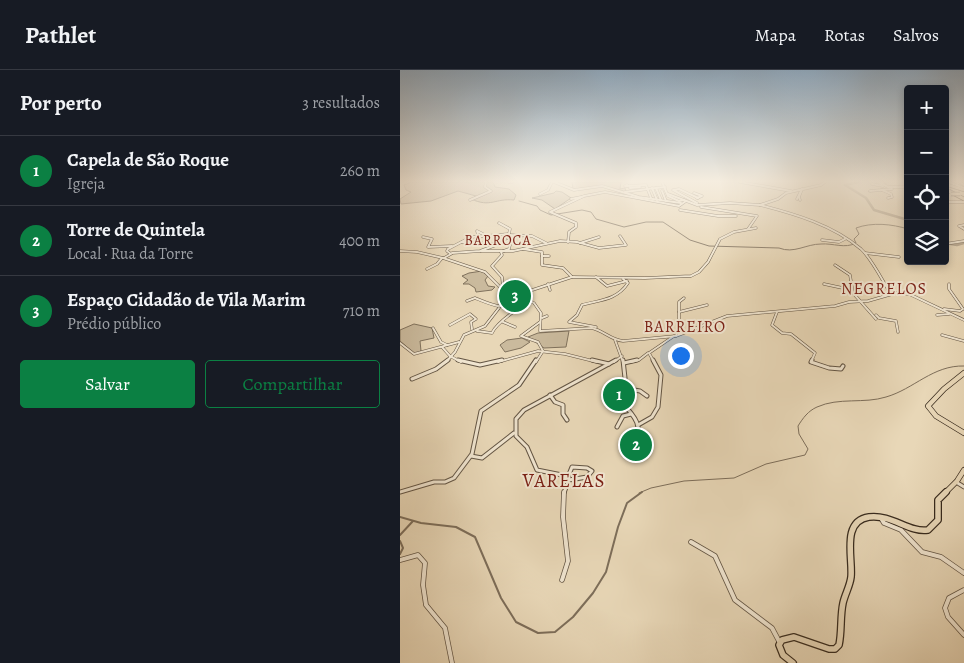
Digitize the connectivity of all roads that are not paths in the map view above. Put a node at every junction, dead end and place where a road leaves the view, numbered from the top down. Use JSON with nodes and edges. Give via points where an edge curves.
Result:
{"nodes":[{"id":1,"x":555,"y":210,"type":"edge"},
{"id":2,"x":680,"y":210,"type":"dead end"},
{"id":3,"x":721,"y":210,"type":"edge"},
{"id":4,"x":777,"y":210,"type":"edge"},
{"id":5,"x":732,"y":212,"type":"junction"},
{"id":6,"x":730,"y":215,"type":"junction"},
{"id":7,"x":736,"y":216,"type":"dead end"},
{"id":8,"x":499,"y":223,"type":"dead end"},
{"id":9,"x":964,"y":225,"type":"edge"},
{"id":10,"x":756,"y":228,"type":"dead end"},
{"id":11,"x":964,"y":229,"type":"edge"},
{"id":12,"x":748,"y":230,"type":"junction"},
{"id":13,"x":509,"y":234,"type":"junction"},
{"id":14,"x":620,"y":236,"type":"dead end"},
{"id":15,"x":423,"y":237,"type":"dead end"},
{"id":16,"x":599,"y":237,"type":"dead end"},
{"id":17,"x":510,"y":240,"type":"junction"},
{"id":18,"x":822,"y":240,"type":"dead end"},
{"id":19,"x":844,"y":240,"type":"junction"},
{"id":20,"x":964,"y":241,"type":"edge"},
{"id":21,"x":460,"y":242,"type":"junction"},
{"id":22,"x":568,"y":242,"type":"junction"},
{"id":23,"x":496,"y":244,"type":"junction"},
{"id":24,"x":540,"y":244,"type":"junction"},
{"id":25,"x":546,"y":244,"type":"junction"},
{"id":26,"x":580,"y":244,"type":"junction"},
{"id":27,"x":949,"y":244,"type":"edge"},
{"id":28,"x":454,"y":246,"type":"junction"},
{"id":29,"x":478,"y":248,"type":"dead end"},
{"id":30,"x":521,"y":249,"type":"junction"},
{"id":31,"x":535,"y":250,"type":"junction"},
{"id":32,"x":400,"y":251,"type":"edge"},
{"id":33,"x":482,"y":251,"type":"junction"},
{"id":34,"x":501,"y":252,"type":"junction"},
{"id":35,"x":450,"y":253,"type":"junction"},
{"id":36,"x":865,"y":253,"type":"junction"},
{"id":37,"x":542,"y":256,"type":"junction"},
{"id":38,"x":549,"y":256,"type":"dead end"},
{"id":39,"x":899,"y":257,"type":"dead end"},
{"id":40,"x":443,"y":258,"type":"junction"},
{"id":41,"x":835,"y":265,"type":"dead end"},
{"id":42,"x":427,"y":268,"type":"dead end"},
{"id":43,"x":572,"y":277,"type":"junction"},
{"id":44,"x":596,"y":277,"type":"junction"},
{"id":45,"x":622,"y":278,"type":"junction"},
{"id":46,"x":627,"y":281,"type":"junction"},
{"id":47,"x":548,"y":284,"type":"junction"},
{"id":48,"x":824,"y":284,"type":"dead end"},
{"id":49,"x":949,"y":284,"type":"dead end"},
{"id":50,"x":504,"y":289,"type":"junction"},
{"id":51,"x":550,"y":290,"type":"dead end"},
{"id":52,"x":852,"y":290,"type":"junction"},
{"id":53,"x":890,"y":292,"type":"junction"},
{"id":54,"x":516,"y":293,"type":"junction"},
{"id":55,"x":520,"y":294,"type":"junction"},
{"id":56,"x":527,"y":298,"type":"junction"},
{"id":57,"x":684,"y":298,"type":"dead end"},
{"id":58,"x":467,"y":301,"type":"dead end"},
{"id":59,"x":861,"y":302,"type":"junction"},
{"id":60,"x":707,"y":305,"type":"dead end"},
{"id":61,"x":510,"y":306,"type":"junction"},
{"id":62,"x":499,"y":308,"type":"junction"},
{"id":63,"x":868,"y":309,"type":"junction"},
{"id":64,"x":941,"y":309,"type":"junction"},
{"id":65,"x":679,"y":312,"type":"junction"},
{"id":66,"x":777,"y":312,"type":"junction"},
{"id":67,"x":950,"y":314,"type":"junction"},
{"id":68,"x":937,"y":315,"type":"dead end"},
{"id":69,"x":547,"y":316,"type":"dead end"},
{"id":70,"x":876,"y":319,"type":"dead end"},
{"id":71,"x":542,"y":320,"type":"junction"},
{"id":72,"x":964,"y":320,"type":"edge"},
{"id":73,"x":503,"y":322,"type":"junction"},
{"id":74,"x":450,"y":325,"type":"dead end"},
{"id":75,"x":515,"y":327,"type":"dead end"},
{"id":76,"x":433,"y":328,"type":"dead end"},
{"id":77,"x":472,"y":330,"type":"junction"},
{"id":78,"x":600,"y":330,"type":"junction"},
{"id":79,"x":477,"y":331,"type":"junction"},
{"id":80,"x":898,"y":332,"type":"dead end"},
{"id":81,"x":942,"y":335,"type":"dead end"},
{"id":82,"x":676,"y":336,"type":"junction"},
{"id":83,"x":615,"y":340,"type":"junction"},
{"id":84,"x":964,"y":341,"type":"edge"},
{"id":85,"x":459,"y":342,"type":"junction"},
{"id":86,"x":400,"y":343,"type":"edge"},
{"id":87,"x":447,"y":345,"type":"junction"},
{"id":88,"x":442,"y":347,"type":"junction"},
{"id":89,"x":543,"y":352,"type":"junction"},
{"id":90,"x":650,"y":352,"type":"junction"},
{"id":91,"x":451,"y":356,"type":"junction"},
{"id":92,"x":622,"y":356,"type":"junction"},
{"id":93,"x":624,"y":363,"type":"junction"},
{"id":94,"x":609,"y":364,"type":"junction"},
{"id":95,"x":843,"y":366,"type":"dead end"},
{"id":96,"x":964,"y":373,"type":"edge"},
{"id":97,"x":412,"y":379,"type":"dead end"},
{"id":98,"x":623,"y":388,"type":"junction"},
{"id":99,"x":550,"y":395,"type":"junction"},
{"id":100,"x":647,"y":396,"type":"dead end"},
{"id":101,"x":622,"y":403,"type":"junction"},
{"id":102,"x":610,"y":406,"type":"dead end"},
{"id":103,"x":656,"y":412,"type":"junction"},
{"id":104,"x":631,"y":414,"type":"junction"},
{"id":105,"x":567,"y":420,"type":"dead end"},
{"id":106,"x":642,"y":420,"type":"dead end"},
{"id":107,"x":638,"y":424,"type":"junction"},
{"id":108,"x":617,"y":427,"type":"dead end"},
{"id":109,"x":515,"y":432,"type":"junction"},
{"id":110,"x":964,"y":433,"type":"edge"},
{"id":111,"x":632,"y":444,"type":"dead end"},
{"id":112,"x":470,"y":456,"type":"junction"},
{"id":113,"x":964,"y":470,"type":"edge"},
{"id":114,"x":568,"y":479,"type":"junction"},
{"id":115,"x":956,"y":482,"type":"junction"},
{"id":116,"x":964,"y":487,"type":"edge"},
{"id":117,"x":400,"y":492,"type":"edge"},
{"id":118,"x":881,"y":517,"type":"junction"},
{"id":119,"x":691,"y":542,"type":"dead end"},
{"id":120,"x":400,"y":560,"type":"edge"},
{"id":121,"x":964,"y":573,"type":"edge"},
{"id":122,"x":562,"y":580,"type":"dead end"},
{"id":123,"x":964,"y":590,"type":"edge"},
{"id":124,"x":964,"y":635,"type":"edge"},
{"id":125,"x":780,"y":643,"type":"junction"},
{"id":126,"x":452,"y":663,"type":"edge"},
{"id":127,"x":793,"y":663,"type":"edge"}],
"edges":[{"from":1,"to":22,"type":"street","via":[[550,212],[552,215],[576,224],[569,232]]},
{"from":2,"to":6,"type":"street"},
{"from":3,"to":5,"type":"street"},
{"from":4,"to":19,"type":"street","via":[[832,230]]},
{"from":5,"to":6,"type":"street"},
{"from":5,"to":12,"type":"street","via":[[758,216]]},
{"from":6,"to":7,"type":"street"},
{"from":8,"to":13,"type":"street","via":[[510,229]]},
{"from":9,"to":11,"type":"street","via":[[959,226]]},
{"from":10,"to":12,"type":"street"},
{"from":12,"to":45,"type":"street","via":[[718,240],[708,262],[694,275]]},
{"from":13,"to":17,"type":"street"},
{"from":13,"to":21,"type":"street","via":[[483,234]]},
{"from":13,"to":25,"type":"street","via":[[533,236]]},
{"from":14,"to":26,"type":"street","via":[[626,245],[599,248]]},
{"from":15,"to":28,"type":"street","via":[[432,240],[428,247]]},
{"from":16,"to":26,"type":"street"},
{"from":17,"to":23,"type":"street"},
{"from":17,"to":34,"type":"street","via":[[510,247]]},
{"from":18,"to":19,"type":"street"},
{"from":19,"to":36,"type":"street"},
{"from":20,"to":27,"type":"street"},
{"from":21,"to":23,"type":"street"},
{"from":21,"to":28,"type":"street"},
{"from":22,"to":25,"type":"street"},
{"from":22,"to":26,"type":"street"},
{"from":23,"to":33,"type":"street"},
{"from":24,"to":25,"type":"street"},
{"from":24,"to":30,"type":"street"},
{"from":24,"to":31,"type":"street"},
{"from":28,"to":35,"type":"street","via":[[447,251]]},
{"from":29,"to":33,"type":"street"},
{"from":30,"to":31,"type":"street"},
{"from":30,"to":34,"type":"street"},
{"from":31,"to":37,"type":"street","via":[[542,252]]},
{"from":32,"to":40,"type":"street","via":[[423,252]]},
{"from":33,"to":34,"type":"street"},
{"from":33,"to":35,"type":"street"},
{"from":34,"to":50,"type":"street","via":[[502,256],[492,266],[502,277]]},
{"from":35,"to":40,"type":"street"},
{"from":36,"to":39,"type":"street"},
{"from":36,"to":53,"type":"street"},
{"from":37,"to":38,"type":"street"},
{"from":37,"to":43,"type":"street","via":[[542,265],[565,269]]},
{"from":40,"to":42,"type":"street"},
{"from":40,"to":50,"type":"street","via":[[487,273]]},
{"from":41,"to":52,"type":"street","via":[[850,275]]},
{"from":43,"to":44,"type":"street"},
{"from":43,"to":47,"type":"street"},
{"from":44,"to":45,"type":"street"},
{"from":44,"to":46,"type":"street","via":[[606,286]]},
{"from":45,"to":46,"type":"street"},
{"from":46,"to":78,"type":"street","via":[[621,294],[602,302],[582,305],[569,322]]},
{"from":47,"to":51,"type":"street"},
{"from":47,"to":55,"type":"street"},
{"from":48,"to":52,"type":"street"},
{"from":49,"to":64,"type":"street","via":[[949,289],[964,309]]},
{"from":50,"to":54,"type":"street"},
{"from":52,"to":59,"type":"street"},
{"from":53,"to":59,"type":"street"},
{"from":53,"to":64,"type":"street","via":[[909,294]]},
{"from":54,"to":55,"type":"street"},
{"from":54,"to":61,"type":"street","via":[[507,298]]},
{"from":55,"to":56,"type":"street"},
{"from":56,"to":61,"type":"street"},
{"from":56,"to":71,"type":"street","via":[[538,306]]},
{"from":57,"to":65,"type":"street","via":[[680,301]]},
{"from":58,"to":62,"type":"street","via":[[474,298]]},
{"from":59,"to":63,"type":"street"},
{"from":59,"to":66,"type":"street"},
{"from":60,"to":65,"type":"street"},
{"from":61,"to":62,"type":"street"},
{"from":61,"to":73,"type":"street","via":[[516,310]]},
{"from":62,"to":79,"type":"street","via":[[490,322]]},
{"from":63,"to":70,"type":"street"},
{"from":63,"to":80,"type":"street","via":[[879,318],[896,321]]},
{"from":64,"to":67,"type":"street"},
{"from":65,"to":82,"type":"street"},
{"from":66,"to":82,"type":"street","via":[[722,317]]},
{"from":66,"to":95,"type":"street","via":[[772,325],[782,333],[791,334],[815,353],[811,362],[829,368],[840,369]]},
{"from":67,"to":68,"type":"street"},
{"from":67,"to":72,"type":"street"},
{"from":69,"to":71,"type":"street"},
{"from":71,"to":78,"type":"street","via":[[538,329],[542,332],[584,327]]},
{"from":71,"to":89,"type":"street","via":[[521,336],[538,342]]},
{"from":73,"to":75,"type":"street"},
{"from":73,"to":79,"type":"street","via":[[495,326],[491,334]]},
{"from":74,"to":77,"type":"street","via":[[470,314],[476,319],[471,322]]},
{"from":76,"to":87,"type":"street","via":[[440,342]]},
{"from":77,"to":79,"type":"street"},
{"from":77,"to":85,"type":"street"},
{"from":78,"to":83,"type":"street"},
{"from":81,"to":84,"type":"street"},
{"from":82,"to":83,"type":"street"},
{"from":82,"to":90,"type":"street"},
{"from":83,"to":92,"type":"street"},
{"from":85,"to":87,"type":"street"},
{"from":85,"to":91,"type":"street"},
{"from":86,"to":88,"type":"street","via":[[414,354]]},
{"from":87,"to":88,"type":"street"},
{"from":88,"to":91,"type":"street"},
{"from":89,"to":91,"type":"street","via":[[483,365],[459,361]]},
{"from":89,"to":94,"type":"street"},
{"from":89,"to":112,"type":"street","via":[[518,386],[482,410]]},
{"from":90,"to":93,"type":"street","via":[[640,359]]},
{"from":90,"to":103,"type":"street","via":[[649,356],[661,377]]},
{"from":91,"to":97,"type":"street","via":[[432,372]]},
{"from":92,"to":93,"type":"street"},
{"from":92,"to":94,"type":"street"},
{"from":93,"to":98,"type":"street"},
{"from":94,"to":99,"type":"street"},
{"from":96,"to":110,"type":"main road","via":[[928,406],[936,416]]},
{"from":98,"to":100,"type":"street","via":[[640,391]]},
{"from":98,"to":101,"type":"street"},
{"from":99,"to":105,"type":"street","via":[[563,405]]},
{"from":99,"to":109,"type":"street","via":[[521,412],[516,419]]},
{"from":101,"to":102,"type":"street"},
{"from":101,"to":104,"type":"street"},
{"from":103,"to":106,"type":"street"},
{"from":103,"to":107,"type":"street"},
{"from":104,"to":107,"type":"street"},
{"from":104,"to":108,"type":"street","via":[[623,416]]},
{"from":107,"to":111,"type":"street","via":[[640,435]]},
{"from":109,"to":112,"type":"street","via":[[484,457]]},
{"from":109,"to":114,"type":"street","via":[[528,448],[538,471]]},
{"from":112,"to":117,"type":"street","via":[[450,480]]},
{"from":113,"to":115,"type":"main road"},
{"from":114,"to":114,"type":"street","via":[[585,477],[592,471],[572,467]]},
{"from":114,"to":122,"type":"street","via":[[563,517],[569,558]]},
{"from":115,"to":116,"type":"street"},
{"from":115,"to":118,"type":"main road","via":[[938,500],[938,520],[927,530]]},
{"from":118,"to":121,"type":"street","via":[[884,523],[901,530],[922,552],[941,557]]},
{"from":118,"to":125,"type":"main road","via":[[862,518],[851,531],[851,574],[837,648],[828,649],[794,637]]},
{"from":119,"to":125,"type":"street","via":[[714,555],[735,600],[772,628]]},
{"from":120,"to":126,"type":"street","via":[[417,555],[425,563],[423,585],[426,603],[444,627]]},
{"from":123,"to":124,"type":"street","via":[[948,598],[945,608],[948,617]]},
{"from":125,"to":127,"type":"main road","via":[[783,654]]}]}
